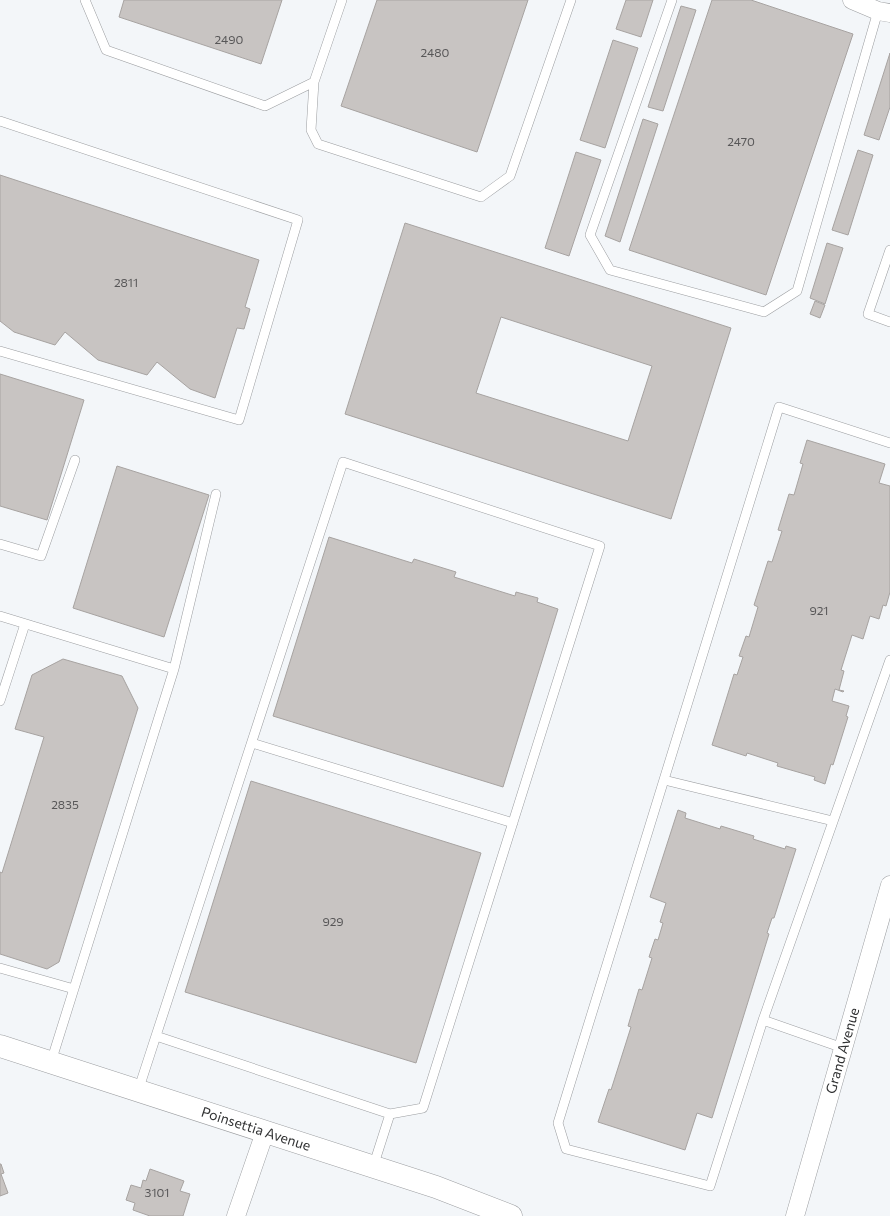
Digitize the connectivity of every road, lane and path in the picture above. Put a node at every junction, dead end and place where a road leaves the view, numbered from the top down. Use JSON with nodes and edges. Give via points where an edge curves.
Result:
{"nodes":[{"id":1,"x":85,"y":0,"type":"edge"},
{"id":2,"x":342,"y":0,"type":"edge"},
{"id":3,"x":571,"y":0,"type":"edge"},
{"id":4,"x":672,"y":0,"type":"edge"},
{"id":5,"x":852,"y":0,"type":"edge"},
{"id":6,"x":884,"y":12,"type":"edge"},
{"id":7,"x":314,"y":82,"type":"junction"},
{"id":8,"x":0,"y":121,"type":"edge"},
{"id":9,"x":890,"y":250,"type":"edge"},
{"id":10,"x":890,"y":322,"type":"edge"},
{"id":11,"x":0,"y":351,"type":"edge"},
{"id":12,"x":890,"y":443,"type":"edge"},
{"id":13,"x":75,"y":460,"type":"dead end"},
{"id":14,"x":216,"y":494,"type":"dead end"},
{"id":15,"x":0,"y":544,"type":"edge"},
{"id":16,"x":0,"y":616,"type":"edge"},
{"id":17,"x":25,"y":624,"type":"junction"},
{"id":18,"x":890,"y":660,"type":"edge"},
{"id":19,"x":174,"y":669,"type":"junction"},
{"id":20,"x":0,"y":701,"type":"edge"},
{"id":21,"x":252,"y":743,"type":"junction"},
{"id":22,"x":664,"y":780,"type":"junction"},
{"id":23,"x":833,"y":821,"type":"junction"},
{"id":24,"x":513,"y":823,"type":"junction"},
{"id":25,"x":890,"y":885,"type":"edge"},
{"id":26,"x":0,"y":968,"type":"edge"},
{"id":27,"x":74,"y":989,"type":"junction"},
{"id":28,"x":763,"y":1020,"type":"junction"},
{"id":29,"x":156,"y":1036,"type":"junction"},
{"id":30,"x":0,"y":1046,"type":"edge"},
{"id":31,"x":843,"y":1048,"type":"junction"},
{"id":32,"x":51,"y":1063,"type":"junction"},
{"id":33,"x":138,"y":1091,"type":"junction"},
{"id":34,"x":390,"y":1114,"type":"junction"},
{"id":35,"x":265,"y":1132,"type":"junction"},
{"id":36,"x":373,"y":1167,"type":"junction"},
{"id":37,"x":236,"y":1216,"type":"edge"},
{"id":38,"x":511,"y":1216,"type":"edge"},
{"id":39,"x":795,"y":1216,"type":"edge"}],
"edges":[{"from":1,"to":7,"type":"lane","via":[[106,50],[265,106]]},
{"from":2,"to":7,"type":"lane"},
{"from":3,"to":7,"type":"lane","via":[[510,176],[480,197],[318,144],[311,130]]},
{"from":4,"to":6,"type":"lane","via":[[590,235],[610,270],[764,312],[797,291]]},
{"from":5,"to":6,"type":"street"},
{"from":8,"to":11,"type":"lane","via":[[298,220],[239,420]]},
{"from":9,"to":10,"type":"lane","via":[[868,314]]},
{"from":12,"to":22,"type":"lane","via":[[779,407]]},
{"from":13,"to":15,"type":"lane","via":[[41,556]]},
{"from":14,"to":19,"type":"lane"},
{"from":16,"to":17,"type":"lane"},
{"from":17,"to":19,"type":"lane"},
{"from":17,"to":20,"type":"lane"},
{"from":18,"to":23,"type":"lane"},
{"from":19,"to":27,"type":"lane"},
{"from":21,"to":24,"type":"lane"},
{"from":21,"to":24,"type":"lane","via":[[343,462],[600,546]]},
{"from":21,"to":29,"type":"lane"},
{"from":22,"to":23,"type":"lane"},
{"from":22,"to":28,"type":"lane","via":[[558,1123],[566,1149],[710,1186]]},
{"from":23,"to":28,"type":"lane"},
{"from":24,"to":34,"type":"lane","via":[[423,1108]]},
{"from":25,"to":31,"type":"street","name":"Grand Avenue"},
{"from":26,"to":27,"type":"lane"},
{"from":27,"to":32,"type":"lane"},
{"from":28,"to":31,"type":"lane"},
{"from":29,"to":33,"type":"lane"},
{"from":29,"to":34,"type":"lane"},
{"from":30,"to":32,"type":"street","name":"Poinsettia Avenue"},
{"from":31,"to":39,"type":"street","name":"Grand Avenue"},
{"from":32,"to":33,"type":"street","name":"Poinsettia Avenue"},
{"from":33,"to":35,"type":"street","name":"Poinsettia Avenue"},
{"from":34,"to":36,"type":"lane"},
{"from":35,"to":36,"type":"street","name":"Poinsettia Avenue"},
{"from":35,"to":37,"type":"street"},
{"from":36,"to":38,"type":"street","name":"Poinsettia Avenue","via":[[436,1187]]}]}
